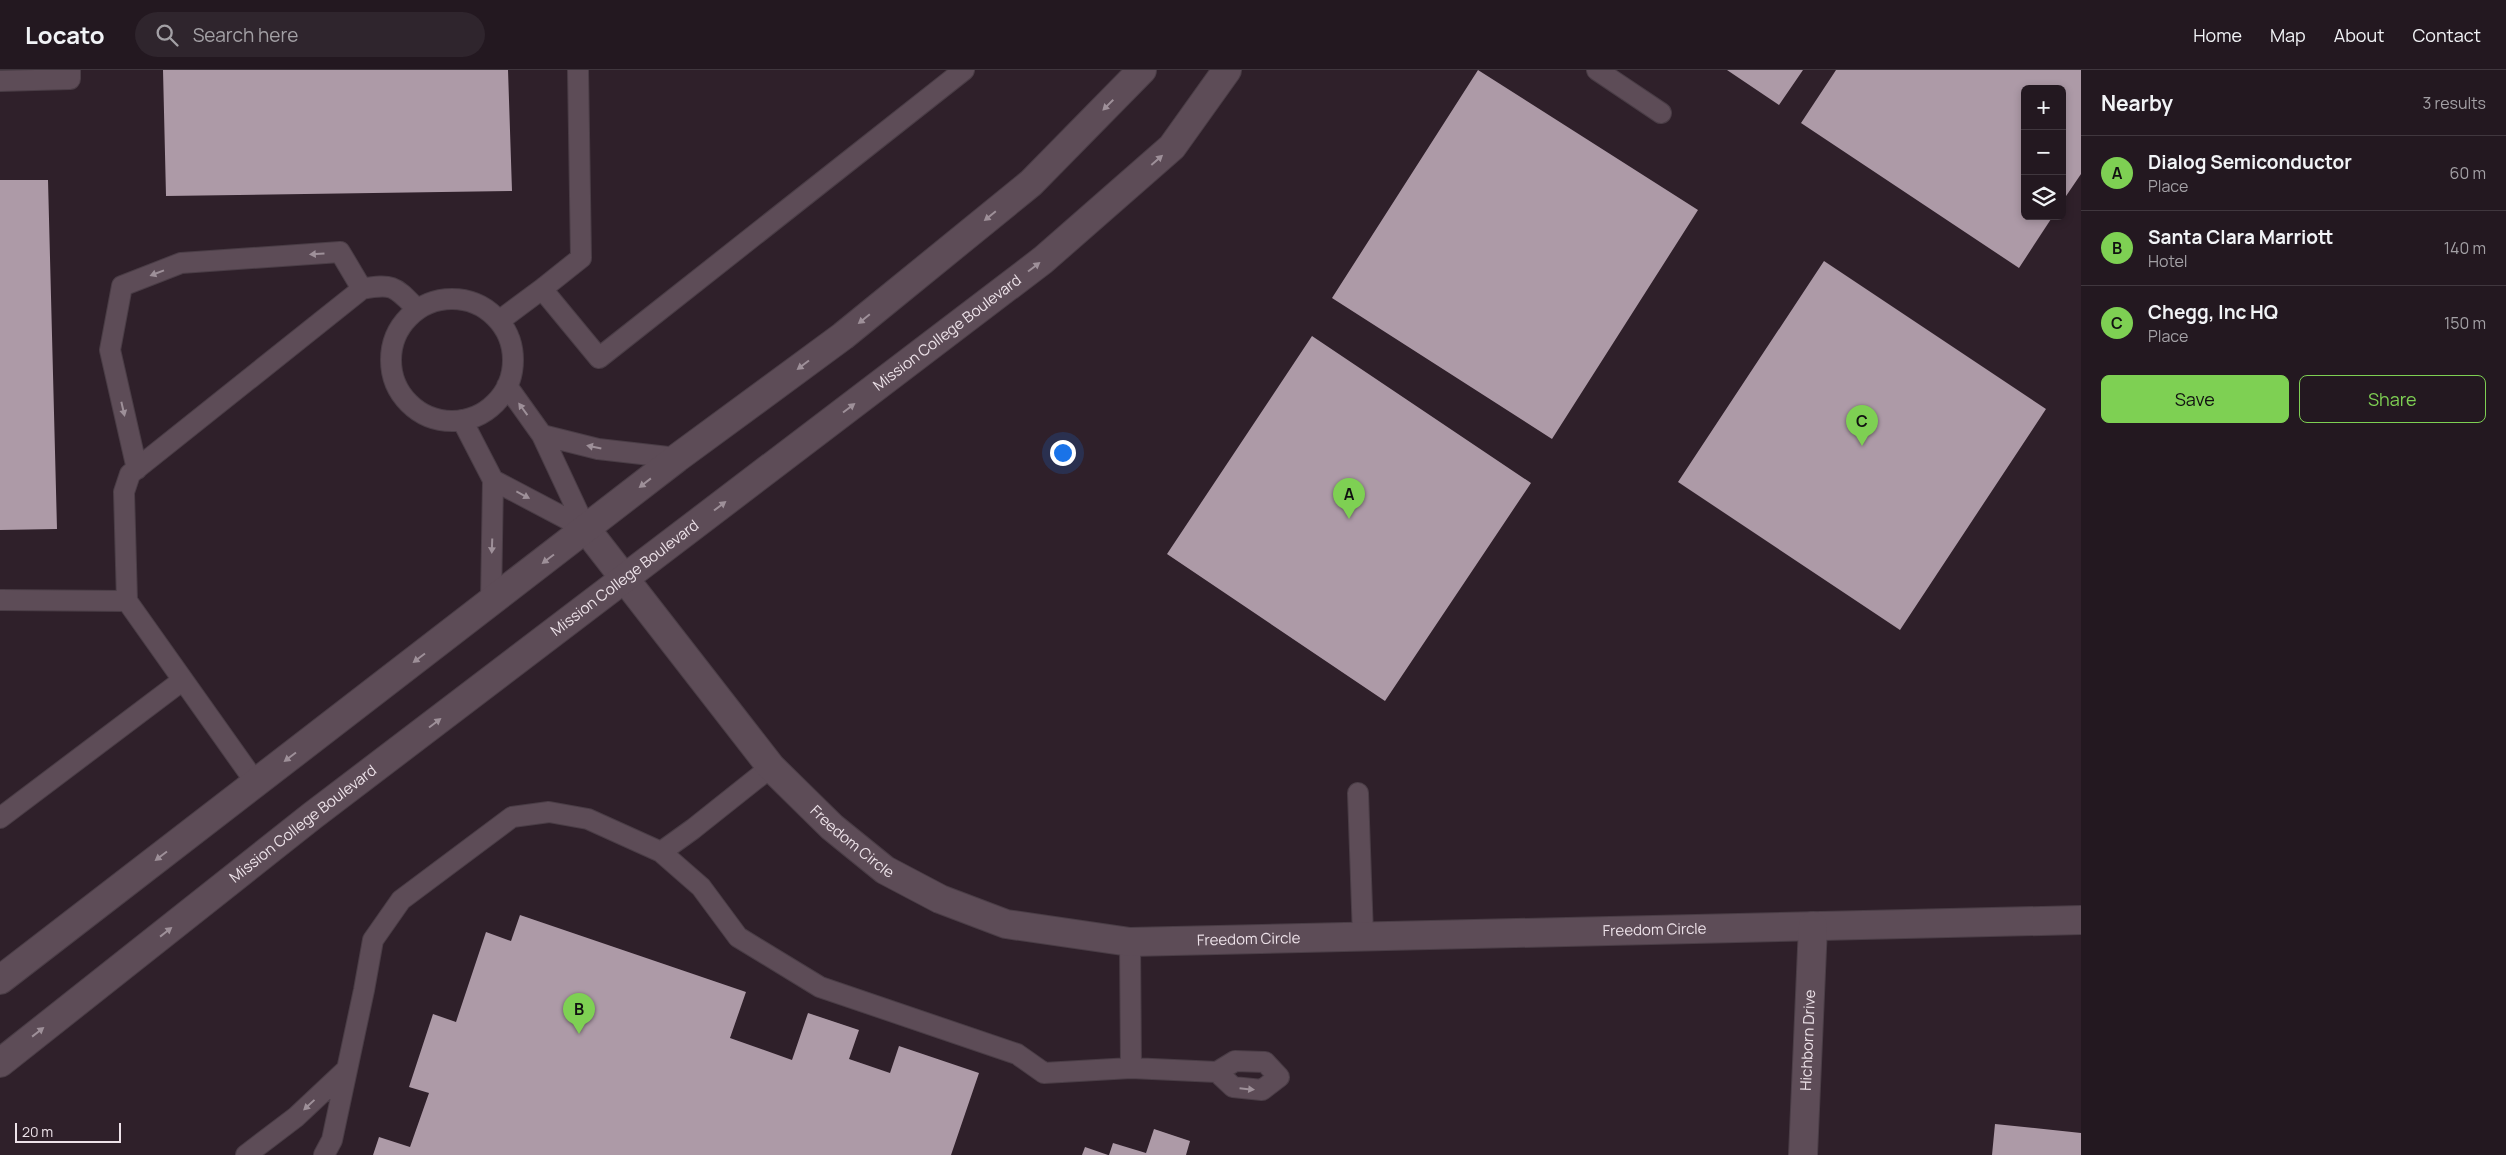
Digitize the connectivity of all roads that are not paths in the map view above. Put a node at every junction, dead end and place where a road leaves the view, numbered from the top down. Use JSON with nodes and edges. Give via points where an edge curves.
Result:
{"nodes":[{"id":1,"x":70,"y":70,"type":"edge"},
{"id":2,"x":578,"y":70,"type":"edge"},
{"id":3,"x":964,"y":70,"type":"edge"},
{"id":4,"x":1142,"y":70,"type":"edge"},
{"id":5,"x":1227,"y":70,"type":"edge"},
{"id":6,"x":1598,"y":70,"type":"edge"},
{"id":7,"x":0,"y":81,"type":"edge"},
{"id":8,"x":1662,"y":113,"type":"dead end"},
{"id":9,"x":362,"y":289,"type":"junction"},
{"id":10,"x":542,"y":290,"type":"junction"},
{"id":11,"x":418,"y":310,"type":"junction"},
{"id":12,"x":499,"y":321,"type":"junction"},
{"id":13,"x":507,"y":386,"type":"junction"},
{"id":14,"x":462,"y":420,"type":"junction"},
{"id":15,"x":542,"y":435,"type":"junction"},
{"id":16,"x":677,"y":458,"type":"junction"},
{"id":17,"x":137,"y":468,"type":"junction"},
{"id":18,"x":493,"y":480,"type":"junction"},
{"id":19,"x":586,"y":529,"type":"junction"},
{"id":20,"x":625,"y":578,"type":"junction"},
{"id":21,"x":0,"y":600,"type":"edge"},
{"id":22,"x":127,"y":601,"type":"junction"},
{"id":23,"x":491,"y":602,"type":"junction"},
{"id":24,"x":183,"y":680,"type":"junction"},
{"id":25,"x":771,"y":767,"type":"junction"},
{"id":26,"x":256,"y":783,"type":"junction"},
{"id":27,"x":1358,"y":793,"type":"dead end"},
{"id":28,"x":0,"y":818,"type":"edge"},
{"id":29,"x":661,"y":852,"type":"junction"},
{"id":30,"x":2081,"y":920,"type":"edge"},
{"id":31,"x":1812,"y":926,"type":"junction"},
{"id":32,"x":1363,"y":936,"type":"junction"},
{"id":33,"x":1130,"y":942,"type":"junction"},
{"id":34,"x":0,"y":980,"type":"edge"},
{"id":35,"x":0,"y":1063,"type":"edge"},
{"id":36,"x":1131,"y":1068,"type":"junction"},
{"id":37,"x":345,"y":1071,"type":"junction"},
{"id":38,"x":1217,"y":1072,"type":"dead end"},
{"id":39,"x":246,"y":1155,"type":"edge"},
{"id":40,"x":324,"y":1155,"type":"edge"},
{"id":41,"x":1803,"y":1155,"type":"edge"}],
"edges":[{"from":1,"to":7,"type":"lane","via":[[70,79]]},
{"from":2,"to":10,"type":"lane","via":[[581,258]]},
{"from":3,"to":10,"type":"lane","via":[[599,358]]},
{"from":4,"to":16,"type":"main road","one_way":true,"via":[[1031,182],[842,336]]},
{"from":20,"to":5,"type":"main road","name":"Mission College Boulevard","one_way":true,"via":[[1043,260],[1172,147]]},
{"from":6,"to":8,"type":"lane"},
{"from":9,"to":11,"type":"lane","via":[[384,285],[398,291]]},
{"from":9,"to":17,"type":"lane"},
{"from":9,"to":17,"type":"lane","one_way":true,"via":[[340,252],[181,263],[122,286],[110,350]]},
{"from":10,"to":12,"type":"lane"},
{"from":11,"to":12,"type":"lane","via":[[434,301],[451,298],[470,301]]},
{"from":11,"to":14,"type":"lane","via":[[404,322],[395,338],[391,356],[393,374],[400,391],[412,405],[427,415],[444,420]]},
{"from":12,"to":13,"type":"lane","via":[[513,353]]},
{"from":13,"to":14,"type":"lane","via":[[496,402],[480,414]]},
{"from":15,"to":13,"type":"lane","one_way":true},
{"from":14,"to":18,"type":"lane"},
{"from":16,"to":15,"type":"lane","one_way":true,"via":[[598,449]]},
{"from":15,"to":19,"type":"lane"},
{"from":16,"to":19,"type":"main road","one_way":true},
{"from":17,"to":22,"type":"lane","via":[[130,474],[124,492]]},
{"from":18,"to":19,"type":"lane","one_way":true},
{"from":18,"to":23,"type":"lane","one_way":true},
{"from":19,"to":20,"type":"main road","name":"Freedom Circle"},
{"from":19,"to":23,"type":"main road","one_way":true},
{"from":20,"to":25,"type":"main road","name":"Freedom Circle"},
{"from":35,"to":20,"type":"main road","name":"Mission College Boulevard","one_way":true,"via":[[305,822]]},
{"from":21,"to":22,"type":"lane"},
{"from":22,"to":24,"type":"lane"},
{"from":23,"to":26,"type":"main road","one_way":true},
{"from":24,"to":26,"type":"lane"},
{"from":24,"to":28,"type":"lane"},
{"from":25,"to":29,"type":"lane"},
{"from":25,"to":33,"type":"main road","name":"Freedom Circle","via":[[832,827],[885,870],[940,899],[1006,924]]},
{"from":26,"to":34,"type":"main road","one_way":true},
{"from":27,"to":32,"type":"lane"},
{"from":29,"to":36,"type":"lane","via":[[701,888],[738,937],[820,987],[1017,1054],[1044,1073]]},
{"from":29,"to":37,"type":"lane","via":[[588,819],[549,812],[512,817],[401,900],[373,940]]},
{"from":30,"to":31,"type":"main road","name":"Freedom Circle"},
{"from":31,"to":32,"type":"main road","name":"Freedom Circle"},
{"from":31,"to":41,"type":"main road","name":"Hichborn Drive"},
{"from":32,"to":33,"type":"main road","name":"Freedom Circle"},
{"from":33,"to":36,"type":"lane"},
{"from":36,"to":38,"type":"lane"},
{"from":37,"to":39,"type":"lane","one_way":true,"via":[[296,1117]]},
{"from":37,"to":40,"type":"lane","via":[[332,1140]]}]}
